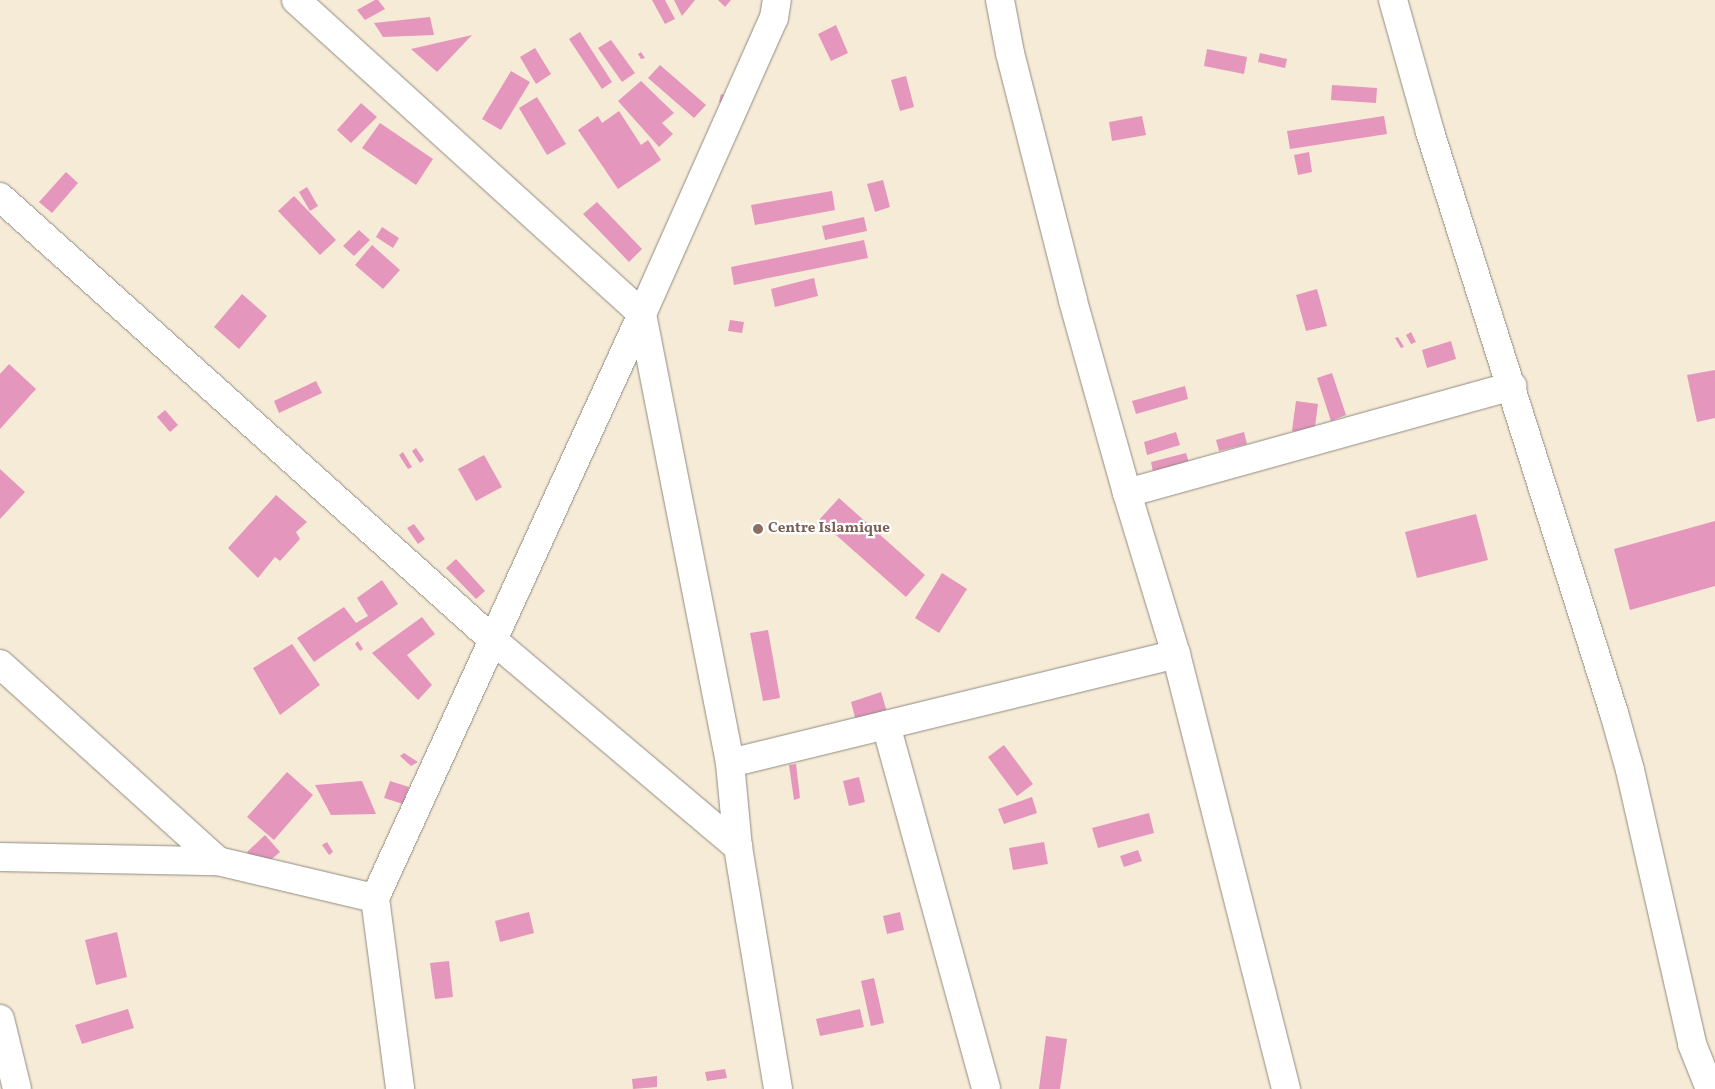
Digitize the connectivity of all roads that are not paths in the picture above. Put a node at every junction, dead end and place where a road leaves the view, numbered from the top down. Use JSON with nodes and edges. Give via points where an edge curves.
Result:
{"nodes":[{"id":1,"x":296,"y":0,"type":"edge"},
{"id":2,"x":777,"y":0,"type":"edge"},
{"id":3,"x":1000,"y":0,"type":"edge"},
{"id":4,"x":1394,"y":0,"type":"edge"},
{"id":5,"x":0,"y":197,"type":"edge"},
{"id":6,"x":642,"y":314,"type":"junction"},
{"id":7,"x":1512,"y":386,"type":"junction"},
{"id":8,"x":1127,"y":493,"type":"junction"},
{"id":9,"x":492,"y":640,"type":"junction"},
{"id":10,"x":1176,"y":654,"type":"junction"},
{"id":11,"x":0,"y":664,"type":"edge"},
{"id":12,"x":886,"y":725,"type":"junction"},
{"id":13,"x":730,"y":763,"type":"junction"},
{"id":14,"x":738,"y":847,"type":"junction"},
{"id":15,"x":0,"y":857,"type":"edge"},
{"id":16,"x":218,"y":861,"type":"junction"},
{"id":17,"x":375,"y":898,"type":"junction"},
{"id":18,"x":0,"y":1019,"type":"edge"},
{"id":19,"x":18,"y":1089,"type":"edge"},
{"id":20,"x":400,"y":1089,"type":"edge"},
{"id":21,"x":778,"y":1089,"type":"edge"},
{"id":22,"x":986,"y":1089,"type":"edge"},
{"id":23,"x":1286,"y":1089,"type":"edge"},
{"id":24,"x":1710,"y":1089,"type":"edge"}],
"edges":[{"from":1,"to":6,"type":"street"},
{"from":2,"to":6,"type":"street","via":[[774,18]]},
{"from":3,"to":8,"type":"street","via":[[1010,53],[1073,301]]},
{"from":4,"to":7,"type":"street","via":[[1430,132]]},
{"from":5,"to":9,"type":"street"},
{"from":6,"to":9,"type":"street"},
{"from":6,"to":13,"type":"street"},
{"from":7,"to":8,"type":"street"},
{"from":7,"to":24,"type":"street","via":[[1614,713],[1692,1044]]},
{"from":8,"to":10,"type":"street"},
{"from":9,"to":14,"type":"street"},
{"from":9,"to":17,"type":"street"},
{"from":10,"to":12,"type":"street"},
{"from":10,"to":23,"type":"street"},
{"from":11,"to":16,"type":"street"},
{"from":12,"to":13,"type":"street"},
{"from":12,"to":22,"type":"street"},
{"from":13,"to":14,"type":"street"},
{"from":14,"to":21,"type":"street"},
{"from":15,"to":16,"type":"street"},
{"from":16,"to":17,"type":"street"},
{"from":17,"to":20,"type":"street"},
{"from":18,"to":19,"type":"street"}]}
